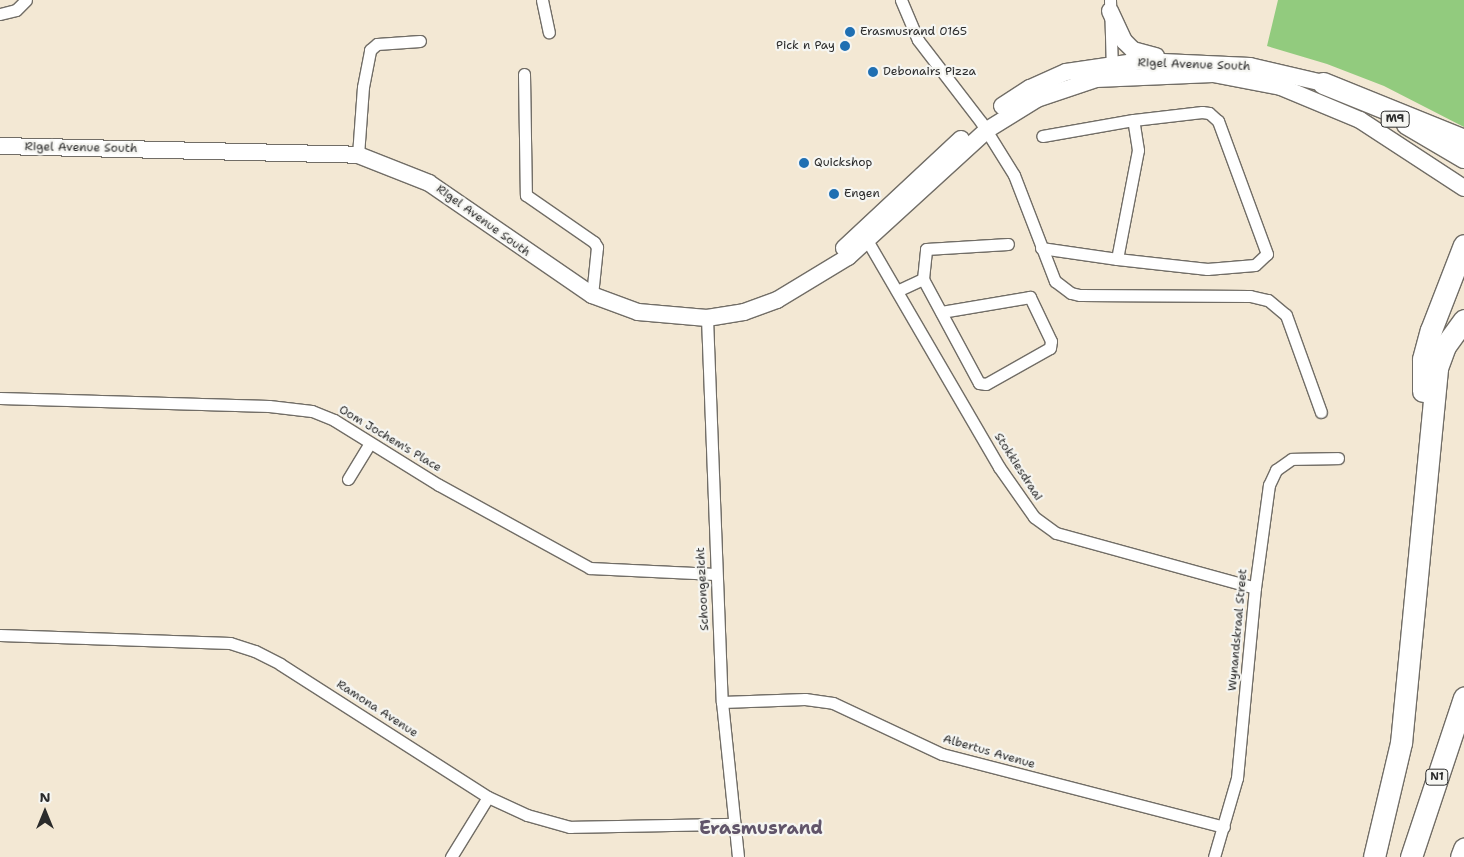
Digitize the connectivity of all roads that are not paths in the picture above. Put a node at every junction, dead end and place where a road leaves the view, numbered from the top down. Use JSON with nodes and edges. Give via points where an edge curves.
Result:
{"nodes":[{"id":1,"x":26,"y":0,"type":"edge"},
{"id":2,"x":542,"y":0,"type":"edge"},
{"id":3,"x":901,"y":0,"type":"edge"},
{"id":4,"x":1110,"y":5,"type":"edge"},
{"id":5,"x":0,"y":14,"type":"edge"},
{"id":6,"x":549,"y":32,"type":"dead end"},
{"id":7,"x":420,"y":41,"type":"dead end"},
{"id":8,"x":1221,"y":64,"type":"junction"},
{"id":9,"x":1112,"y":71,"type":"junction"},
{"id":10,"x":524,"y":74,"type":"dead end"},
{"id":11,"x":1323,"y":83,"type":"junction"},
{"id":12,"x":1133,"y":120,"type":"junction"},
{"id":13,"x":984,"y":126,"type":"junction"},
{"id":14,"x":1042,"y":136,"type":"dead end"},
{"id":15,"x":1464,"y":140,"type":"edge"},
{"id":16,"x":0,"y":146,"type":"edge"},
{"id":17,"x":358,"y":155,"type":"junction"},
{"id":18,"x":1464,"y":159,"type":"edge"},
{"id":19,"x":1464,"y":188,"type":"edge"},
{"id":20,"x":865,"y":236,"type":"junction"},
{"id":21,"x":1008,"y":244,"type":"dead end"},
{"id":22,"x":1464,"y":244,"type":"edge"},
{"id":23,"x":1041,"y":248,"type":"junction"},
{"id":24,"x":1117,"y":259,"type":"junction"},
{"id":25,"x":923,"y":279,"type":"junction"},
{"id":26,"x":897,"y":291,"type":"junction"},
{"id":27,"x":592,"y":296,"type":"junction"},
{"id":28,"x":941,"y":312,"type":"junction"},
{"id":29,"x":707,"y":318,"type":"junction"},
{"id":30,"x":1464,"y":320,"type":"edge"},
{"id":31,"x":0,"y":398,"type":"edge"},
{"id":32,"x":1321,"y":412,"type":"dead end"},
{"id":33,"x":370,"y":443,"type":"junction"},
{"id":34,"x":1338,"y":458,"type":"dead end"},
{"id":35,"x":348,"y":480,"type":"dead end"},
{"id":36,"x":1418,"y":554,"type":"junction"},
{"id":37,"x":716,"y":574,"type":"junction"},
{"id":38,"x":1255,"y":588,"type":"junction"},
{"id":39,"x":0,"y":635,"type":"edge"},
{"id":40,"x":1464,"y":698,"type":"edge"},
{"id":41,"x":722,"y":702,"type":"junction"},
{"id":42,"x":488,"y":796,"type":"junction"},
{"id":43,"x":732,"y":824,"type":"junction"},
{"id":44,"x":1224,"y":827,"type":"junction"},
{"id":45,"x":1464,"y":849,"type":"edge"},
{"id":46,"x":450,"y":857,"type":"edge"},
{"id":47,"x":738,"y":857,"type":"edge"},
{"id":48,"x":1214,"y":857,"type":"edge"},
{"id":49,"x":1374,"y":857,"type":"edge"},
{"id":50,"x":1410,"y":857,"type":"edge"},
{"id":51,"x":1461,"y":857,"type":"edge"}],
"edges":[{"from":1,"to":5,"type":"street","via":[[16,10]]},
{"from":2,"to":6,"type":"street"},
{"from":3,"to":13,"type":"street","via":[[918,40]]},
{"from":4,"to":8,"type":"main road","via":[[1124,41],[1134,50],[1149,55]]},
{"from":4,"to":9,"type":"street"},
{"from":7,"to":17,"type":"street","via":[[377,44],[370,50],[363,88]]},
{"from":8,"to":9,"type":"main road","name":"Rigel Avenue South","number":"M9","via":[[1141,61]]},
{"from":8,"to":11,"type":"main road","name":"Rigel Avenue South","number":"M9","via":[[1277,71]]},
{"from":9,"to":13,"type":"main road","name":"Rigel Avenue South","number":"M9","via":[[1054,76],[1030,88]]},
{"from":9,"to":19,"type":"main road","name":"Rigel Avenue South","number":"M9","via":[[1212,74],[1281,87],[1360,120]]},
{"from":10,"to":27,"type":"street","via":[[526,195],[594,242],[597,247]]},
{"from":11,"to":15,"type":"highway"},
{"from":11,"to":18,"type":"main road","name":"Rigel Avenue South","number":"M9","via":[[1416,130]]},
{"from":12,"to":14,"type":"street"},
{"from":12,"to":24,"type":"street","via":[[1138,150]]},
{"from":12,"to":24,"type":"street","via":[[1202,112],[1209,113],[1218,121],[1267,254],[1255,265],[1207,269]]},
{"from":13,"to":20,"type":"main road","name":"Rigel Avenue South","number":"M9"},
{"from":13,"to":23,"type":"street","via":[[1014,175]]},
{"from":16,"to":17,"type":"main road","name":"Rigel Avenue South","number":"M9"},
{"from":17,"to":27,"type":"main road","name":"Rigel Avenue South","number":"M9","via":[[429,183]]},
{"from":20,"to":26,"type":"street","name":"Stokkiesdraai"},
{"from":20,"to":29,"type":"main road","name":"Rigel Avenue South","number":"M9","via":[[848,257],[777,300],[744,312]]},
{"from":21,"to":25,"type":"street","via":[[926,249]]},
{"from":22,"to":36,"type":"highway","via":[[1430,330],[1423,359]]},
{"from":23,"to":24,"type":"street"},
{"from":23,"to":32,"type":"street","via":[[1055,281],[1072,293],[1250,296],[1268,300],[1286,315]]},
{"from":25,"to":26,"type":"street"},
{"from":25,"to":28,"type":"street"},
{"from":26,"to":38,"type":"street","name":"Stokkiesdraai","via":[[1020,500],[1043,524],[1056,533]]},
{"from":27,"to":29,"type":"main road","name":"Rigel Avenue South","number":"M9","via":[[638,312]]},
{"from":28,"to":28,"type":"street","via":[[979,383],[986,384],[1050,348],[1051,341],[1030,297]]},
{"from":29,"to":37,"type":"street","name":"Schoongezicht"},
{"from":30,"to":36,"type":"highway","via":[[1445,346],[1437,368]]},
{"from":31,"to":33,"type":"street","name":"Oom Jochem's Place","via":[[299,408],[334,420]]},
{"from":33,"to":35,"type":"street"},
{"from":33,"to":37,"type":"street","name":"Oom Jochem's Place","via":[[554,551],[590,568]]},
{"from":34,"to":38,"type":"street","name":"Wynandskraal Street","via":[[1299,458],[1281,464],[1276,470],[1269,485]]},
{"from":36,"to":49,"type":"highway","via":[[1401,743]]},
{"from":37,"to":41,"type":"street","name":"Schoongezicht"},
{"from":38,"to":44,"type":"street","name":"Wynandskraal Street","via":[[1237,778]]},
{"from":39,"to":42,"type":"street","name":"Ramona Avenue","via":[[230,643],[255,651]]},
{"from":40,"to":50,"type":"highway","number":"N1"},
{"from":41,"to":43,"type":"street","name":"Schoongezicht"},
{"from":41,"to":44,"type":"street","name":"Albertus Avenue","via":[[805,699],[833,703],[942,754]]},
{"from":42,"to":43,"type":"street","name":"Ramona Avenue","via":[[527,815],[570,827]]},
{"from":42,"to":46,"type":"street"},
{"from":43,"to":47,"type":"street","name":"Schoongezicht"},
{"from":44,"to":48,"type":"street","name":"Wynandskraal Street"},
{"from":45,"to":51,"type":"highway"}]}
